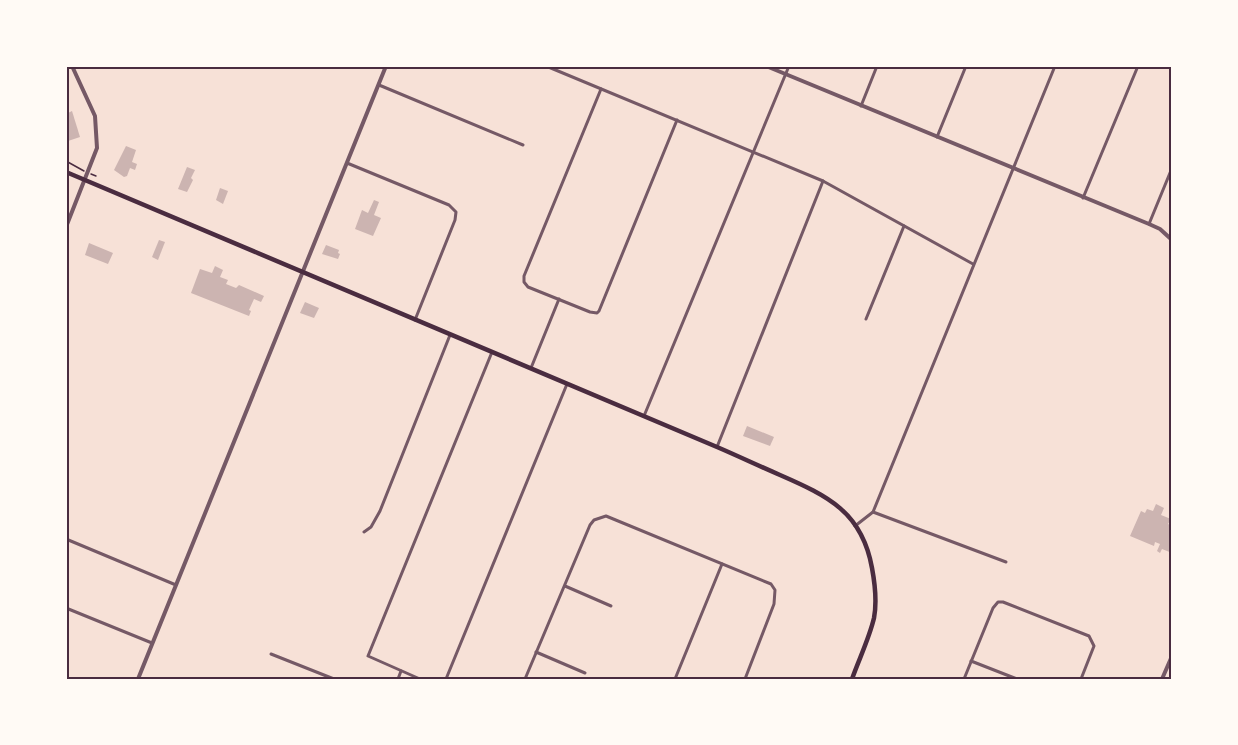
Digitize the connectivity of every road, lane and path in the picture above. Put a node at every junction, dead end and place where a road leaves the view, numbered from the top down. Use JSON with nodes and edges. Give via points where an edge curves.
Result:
{"nodes":[{"id":1,"x":72,"y":66,"type":"edge"},
{"id":2,"x":386,"y":66,"type":"edge"},
{"id":3,"x":546,"y":66,"type":"edge"},
{"id":4,"x":765,"y":66,"type":"edge"},
{"id":5,"x":789,"y":66,"type":"edge"},
{"id":6,"x":877,"y":66,"type":"edge"},
{"id":7,"x":966,"y":66,"type":"edge"},
{"id":8,"x":1055,"y":66,"type":"edge"},
{"id":9,"x":1138,"y":66,"type":"edge"},
{"id":10,"x":786,"y":74,"type":"junction"},
{"id":11,"x":379,"y":85,"type":"junction"},
{"id":12,"x":601,"y":89,"type":"junction"},
{"id":13,"x":861,"y":106,"type":"junction"},
{"id":14,"x":677,"y":120,"type":"junction"},
{"id":15,"x":936,"y":137,"type":"junction"},
{"id":16,"x":524,"y":145,"type":"dead end"},
{"id":17,"x":753,"y":152,"type":"junction"},
{"id":18,"x":66,"y":161,"type":"edge"},
{"id":19,"x":347,"y":163,"type":"junction"},
{"id":20,"x":1012,"y":168,"type":"junction"},
{"id":21,"x":1172,"y":168,"type":"edge"},
{"id":22,"x":80,"y":169,"type":"dead end"},
{"id":23,"x":66,"y":172,"type":"edge"},
{"id":24,"x":86,"y":180,"type":"junction"},
{"id":25,"x":823,"y":180,"type":"junction"},
{"id":26,"x":1083,"y":198,"type":"junction"},
{"id":27,"x":1149,"y":224,"type":"junction"},
{"id":28,"x":904,"y":226,"type":"junction"},
{"id":29,"x":66,"y":227,"type":"edge"},
{"id":30,"x":1172,"y":240,"type":"edge"},
{"id":31,"x":973,"y":264,"type":"junction"},
{"id":32,"x":303,"y":273,"type":"junction"},
{"id":33,"x":559,"y":299,"type":"junction"},
{"id":34,"x":866,"y":319,"type":"dead end"},
{"id":35,"x":415,"y":320,"type":"junction"},
{"id":36,"x":450,"y":335,"type":"junction"},
{"id":37,"x":492,"y":352,"type":"junction"},
{"id":38,"x":531,"y":368,"type":"junction"},
{"id":39,"x":567,"y":384,"type":"junction"},
{"id":40,"x":644,"y":416,"type":"junction"},
{"id":41,"x":717,"y":447,"type":"junction"},
{"id":42,"x":873,"y":512,"type":"junction"},
{"id":43,"x":855,"y":526,"type":"junction"},
{"id":44,"x":364,"y":532,"type":"dead end"},
{"id":45,"x":66,"y":540,"type":"edge"},
{"id":46,"x":1006,"y":562,"type":"dead end"},
{"id":47,"x":722,"y":563,"type":"junction"},
{"id":48,"x":176,"y":585,"type":"junction"},
{"id":49,"x":565,"y":586,"type":"junction"},
{"id":50,"x":611,"y":606,"type":"dead end"},
{"id":51,"x":66,"y":608,"type":"edge"},
{"id":52,"x":152,"y":643,"type":"junction"},
{"id":53,"x":536,"y":652,"type":"junction"},
{"id":54,"x":271,"y":654,"type":"dead end"},
{"id":55,"x":1172,"y":656,"type":"edge"},
{"id":56,"x":971,"y":661,"type":"junction"},
{"id":57,"x":401,"y":671,"type":"junction"},
{"id":58,"x":585,"y":673,"type":"dead end"},
{"id":59,"x":138,"y":679,"type":"edge"},
{"id":60,"x":334,"y":679,"type":"edge"},
{"id":61,"x":398,"y":679,"type":"edge"},
{"id":62,"x":420,"y":679,"type":"edge"},
{"id":63,"x":446,"y":679,"type":"edge"},
{"id":64,"x":525,"y":679,"type":"edge"},
{"id":65,"x":675,"y":679,"type":"edge"},
{"id":66,"x":745,"y":679,"type":"edge"},
{"id":67,"x":852,"y":679,"type":"edge"},
{"id":68,"x":964,"y":679,"type":"edge"},
{"id":69,"x":1017,"y":679,"type":"edge"},
{"id":70,"x":1081,"y":679,"type":"edge"},
{"id":71,"x":1162,"y":679,"type":"edge"}],
"edges":[{"from":1,"to":24,"type":"street","via":[[95,116],[97,130],[97,148]]},
{"from":2,"to":11,"type":"street"},
{"from":3,"to":12,"type":"street"},
{"from":4,"to":10,"type":"street"},
{"from":5,"to":10,"type":"street"},
{"from":6,"to":13,"type":"street"},
{"from":7,"to":15,"type":"street"},
{"from":8,"to":20,"type":"street"},
{"from":9,"to":26,"type":"street"},
{"from":10,"to":13,"type":"street"},
{"from":10,"to":17,"type":"street"},
{"from":11,"to":16,"type":"street"},
{"from":11,"to":19,"type":"street"},
{"from":12,"to":14,"type":"street"},
{"from":12,"to":33,"type":"street","via":[[524,276],[528,287]]},
{"from":13,"to":15,"type":"street"},
{"from":14,"to":17,"type":"street"},
{"from":14,"to":33,"type":"street","via":[[597,313]]},
{"from":15,"to":20,"type":"street"},
{"from":17,"to":25,"type":"street"},
{"from":17,"to":40,"type":"street"},
{"from":18,"to":22,"type":"path"},
{"from":19,"to":32,"type":"street"},
{"from":19,"to":35,"type":"street","via":[[449,205],[456,212]]},
{"from":20,"to":26,"type":"street"},
{"from":20,"to":31,"type":"street"},
{"from":21,"to":27,"type":"street"},
{"from":23,"to":24,"type":"main road"},
{"from":24,"to":29,"type":"street"},
{"from":24,"to":32,"type":"main road"},
{"from":25,"to":28,"type":"street"},
{"from":25,"to":41,"type":"street"},
{"from":26,"to":27,"type":"street"},
{"from":27,"to":30,"type":"street"},
{"from":28,"to":31,"type":"street"},
{"from":28,"to":34,"type":"street"},
{"from":31,"to":42,"type":"street"},
{"from":32,"to":35,"type":"main road"},
{"from":32,"to":48,"type":"street"},
{"from":33,"to":38,"type":"street"},
{"from":35,"to":36,"type":"main road"},
{"from":36,"to":37,"type":"main road"},
{"from":36,"to":44,"type":"street","via":[[380,512]]},
{"from":37,"to":38,"type":"main road"},
{"from":37,"to":57,"type":"street","via":[[368,656]]},
{"from":38,"to":39,"type":"main road"},
{"from":39,"to":40,"type":"main road"},
{"from":39,"to":63,"type":"street"},
{"from":40,"to":41,"type":"main road"},
{"from":41,"to":43,"type":"main road","via":[[823,494],[839,505]]},
{"from":42,"to":43,"type":"street"},
{"from":42,"to":46,"type":"street"},
{"from":43,"to":67,"type":"main road","via":[[871,560],[875,607]]},
{"from":45,"to":48,"type":"street"},
{"from":47,"to":49,"type":"street","via":[[614,518],[599,517],[590,525]]},
{"from":47,"to":65,"type":"street"},
{"from":47,"to":66,"type":"street","via":[[764,581],[775,590],[774,604]]},
{"from":48,"to":52,"type":"street"},
{"from":49,"to":50,"type":"street"},
{"from":49,"to":53,"type":"street"},
{"from":51,"to":52,"type":"street"},
{"from":52,"to":59,"type":"street"},
{"from":53,"to":58,"type":"street"},
{"from":53,"to":64,"type":"street"},
{"from":54,"to":60,"type":"street"},
{"from":55,"to":71,"type":"street"},
{"from":56,"to":68,"type":"street"},
{"from":56,"to":69,"type":"street"},
{"from":56,"to":70,"type":"street","via":[[993,608],[998,602],[1008,603],[1084,633],[1093,641]]},
{"from":57,"to":61,"type":"street"},
{"from":57,"to":62,"type":"street"}]}
